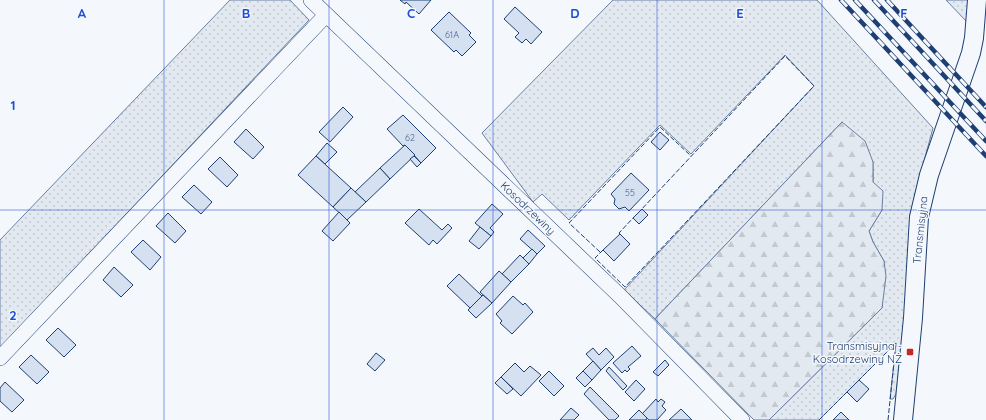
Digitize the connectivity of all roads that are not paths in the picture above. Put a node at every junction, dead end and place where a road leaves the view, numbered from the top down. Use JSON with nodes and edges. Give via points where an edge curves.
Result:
{"nodes":[{"id":1,"x":311,"y":0,"type":"edge"},
{"id":2,"x":977,"y":0,"type":"edge"},
{"id":3,"x":326,"y":14,"type":"junction"},
{"id":4,"x":0,"y":358,"type":"edge"},
{"id":5,"x":742,"y":420,"type":"edge"},
{"id":6,"x":903,"y":420,"type":"edge"}],
"edges":[{"from":1,"to":3,"type":"street","name":"Kosodrzewiny"},
{"from":2,"to":6,"type":"street","name":"Transmisyjna","via":[[971,54],[929,175],[919,217]]},
{"from":3,"to":4,"type":"street"},
{"from":3,"to":5,"type":"street","name":"Kosodrzewiny","via":[[620,296]]}]}
